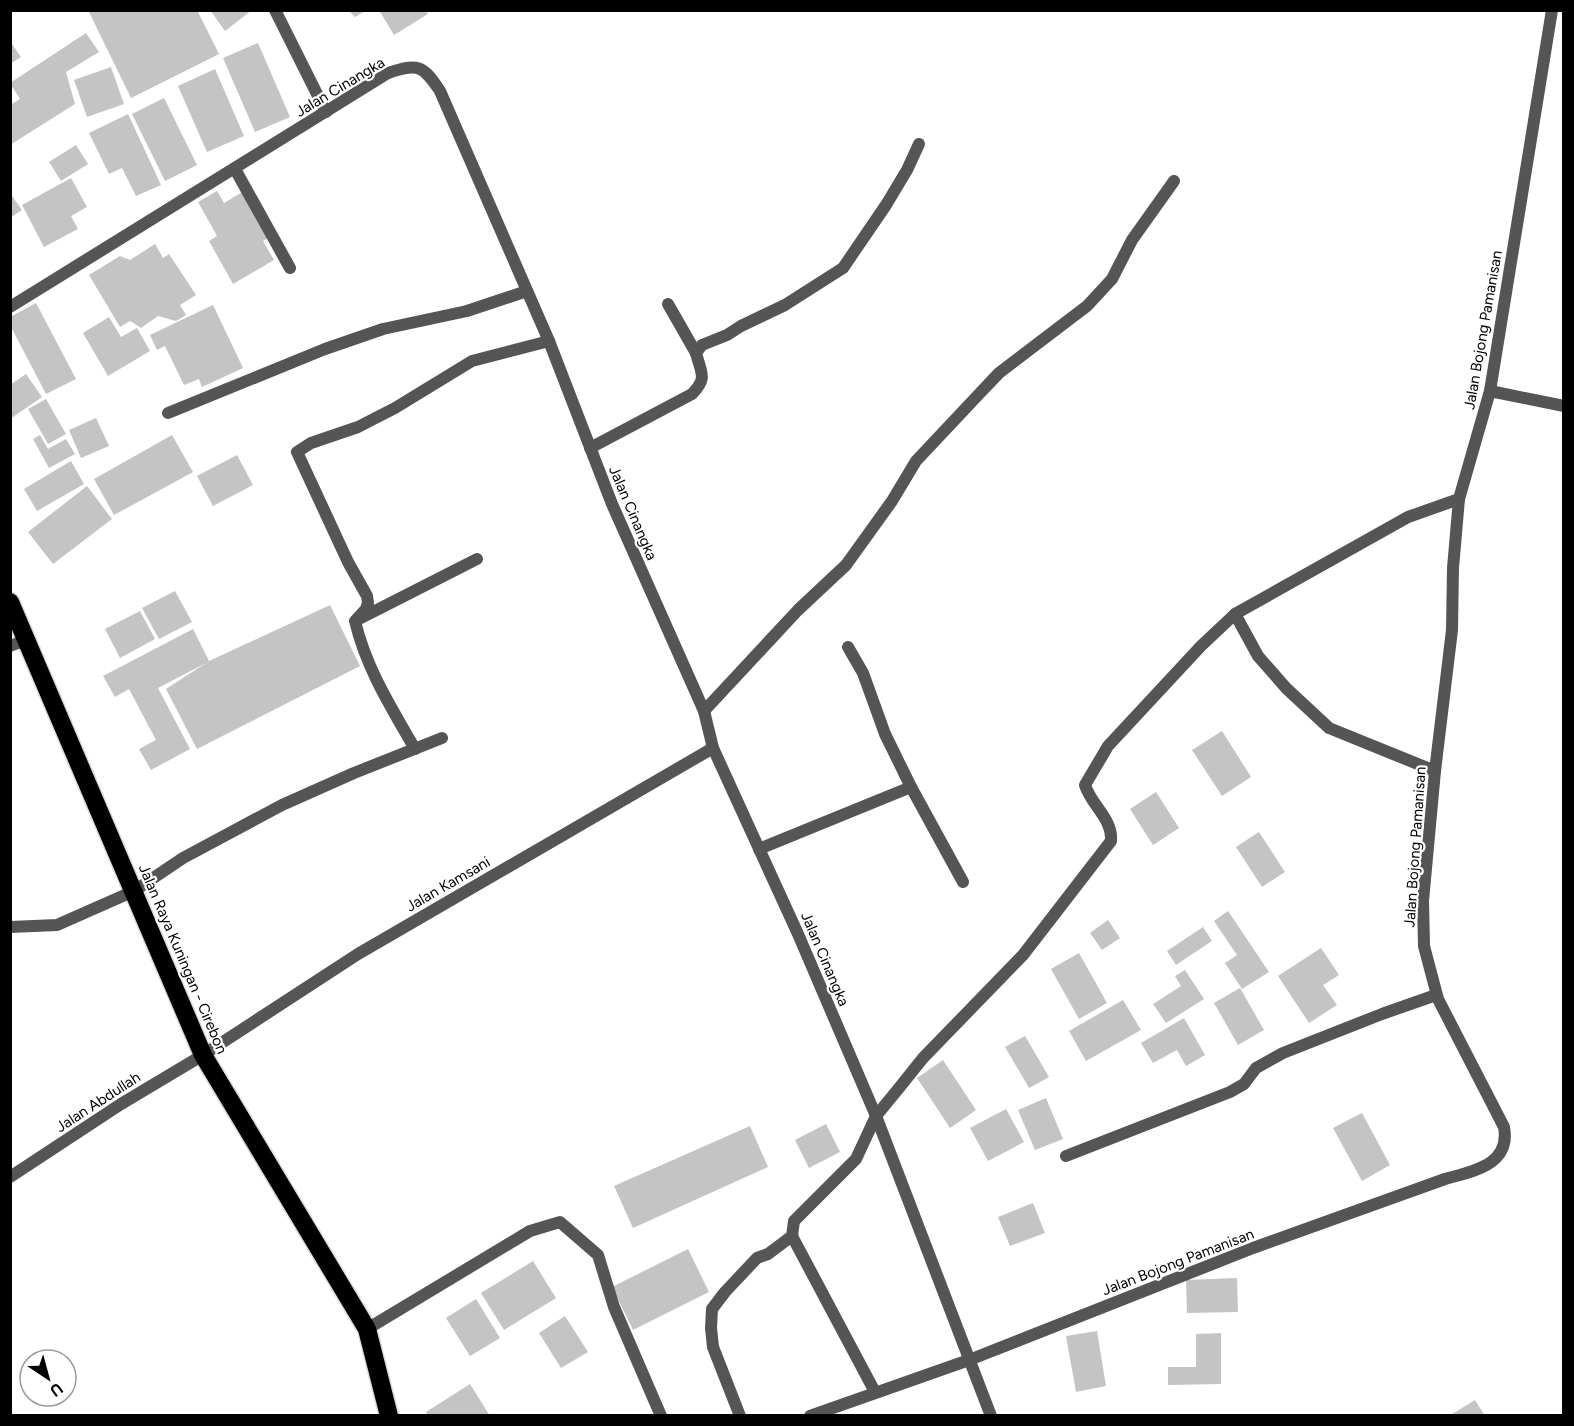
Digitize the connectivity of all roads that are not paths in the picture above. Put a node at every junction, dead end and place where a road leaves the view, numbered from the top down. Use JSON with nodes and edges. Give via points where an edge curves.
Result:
{"nodes":[{"id":1,"x":275,"y":10,"type":"edge"},
{"id":2,"x":1552,"y":10,"type":"edge"},
{"id":3,"x":326,"y":112,"type":"junction"},
{"id":4,"x":918,"y":144,"type":"dead end"},
{"id":5,"x":235,"y":170,"type":"junction"},
{"id":6,"x":1174,"y":181,"type":"dead end"},
{"id":7,"x":290,"y":268,"type":"dead end"},
{"id":8,"x":527,"y":291,"type":"junction"},
{"id":9,"x":668,"y":304,"type":"dead end"},
{"id":10,"x":10,"y":307,"type":"edge"},
{"id":11,"x":549,"y":342,"type":"junction"},
{"id":12,"x":696,"y":353,"type":"junction"},
{"id":13,"x":1490,"y":391,"type":"junction"},
{"id":14,"x":1563,"y":406,"type":"edge"},
{"id":15,"x":168,"y":413,"type":"dead end"},
{"id":16,"x":590,"y":448,"type":"junction"},
{"id":17,"x":1459,"y":499,"type":"junction"},
{"id":18,"x":477,"y":559,"type":"dead end"},
{"id":19,"x":10,"y":602,"type":"edge"},
{"id":20,"x":1235,"y":614,"type":"junction"},
{"id":21,"x":355,"y":621,"type":"junction"},
{"id":22,"x":19,"y":643,"type":"edge"},
{"id":23,"x":848,"y":646,"type":"dead end"},
{"id":24,"x":704,"y":711,"type":"junction"},
{"id":25,"x":442,"y":738,"type":"dead end"},
{"id":26,"x":713,"y":748,"type":"junction"},
{"id":27,"x":415,"y":749,"type":"junction"},
{"id":28,"x":1435,"y":771,"type":"junction"},
{"id":29,"x":910,"y":787,"type":"junction"},
{"id":30,"x":759,"y":849,"type":"junction"},
{"id":31,"x":963,"y":882,"type":"dead end"},
{"id":32,"x":134,"y":891,"type":"junction"},
{"id":33,"x":10,"y":927,"type":"edge"},
{"id":34,"x":1436,"y":995,"type":"junction"},
{"id":35,"x":203,"y":1055,"type":"junction"},
{"id":36,"x":876,"y":1116,"type":"junction"},
{"id":37,"x":1066,"y":1156,"type":"dead end"},
{"id":38,"x":10,"y":1177,"type":"edge"},
{"id":39,"x":792,"y":1236,"type":"junction"},
{"id":40,"x":366,"y":1329,"type":"junction"},
{"id":41,"x":969,"y":1360,"type":"junction"},
{"id":42,"x":875,"y":1392,"type":"junction"},
{"id":43,"x":388,"y":1416,"type":"edge"},
{"id":44,"x":661,"y":1416,"type":"edge"},
{"id":45,"x":740,"y":1416,"type":"edge"},
{"id":46,"x":810,"y":1416,"type":"edge"},
{"id":47,"x":991,"y":1416,"type":"edge"}],
"edges":[{"from":1,"to":3,"type":"street"},
{"from":2,"to":13,"type":"street","name":"Jalan Bojong Pamanisan"},
{"from":3,"to":5,"type":"street","name":"Jalan Cinangka"},
{"from":3,"to":8,"type":"street","name":"Jalan Cinangka","via":[[388,73],[409,66],[429,75],[440,91]]},
{"from":4,"to":12,"type":"street","via":[[886,205],[843,268],[785,305],[702,345]]},
{"from":5,"to":7,"type":"street"},
{"from":5,"to":10,"type":"street","name":"Jalan Cinangka"},
{"from":6,"to":24,"type":"street","via":[[1100,293],[999,373],[980,393],[916,461],[846,565],[798,610]]},
{"from":8,"to":11,"type":"street","name":"Jalan Cinangka"},
{"from":8,"to":15,"type":"street","via":[[467,311],[382,329]]},
{"from":9,"to":12,"type":"street"},
{"from":11,"to":16,"type":"street","name":"Jalan Cinangka"},
{"from":11,"to":21,"type":"street","via":[[472,362],[395,408],[297,452],[367,596],[366,609]]},
{"from":12,"to":16,"type":"street","via":[[703,375],[701,385],[692,394]]},
{"from":13,"to":14,"type":"street"},
{"from":13,"to":17,"type":"street","name":"Jalan Bojong Pamanisan"},
{"from":16,"to":24,"type":"street","name":"Jalan Cinangka"},
{"from":17,"to":20,"type":"street","via":[[1408,517]]},
{"from":17,"to":28,"type":"street","name":"Jalan Bojong Pamanisan","via":[[1452,630]]},
{"from":18,"to":21,"type":"street"},
{"from":19,"to":22,"type":"highway","name":"Jalan Raya Kuningan - Cirebon"},
{"from":20,"to":28,"type":"street","via":[[1258,656],[1329,728]]},
{"from":20,"to":36,"type":"street","via":[[1108,746],[1090,774],[1085,785],[1109,824],[1111,841],[1023,955],[923,1058]]},
{"from":21,"to":27,"type":"street","via":[[373,675]]},
{"from":22,"to":32,"type":"highway","name":"Jalan Raya Kuningan - Cirebon"},
{"from":23,"to":29,"type":"street"},
{"from":24,"to":26,"type":"street","name":"Jalan Cinangka"},
{"from":25,"to":27,"type":"street"},
{"from":26,"to":30,"type":"street","name":"Jalan Cinangka"},
{"from":26,"to":35,"type":"street","name":"Jalan Kamsani","via":[[358,954]]},
{"from":27,"to":32,"type":"street","via":[[282,805],[183,858]]},
{"from":28,"to":34,"type":"street","name":"Jalan Bojong Pamanisan","via":[[1423,901],[1424,946]]},
{"from":29,"to":30,"type":"street"},
{"from":29,"to":31,"type":"street"},
{"from":30,"to":36,"type":"street","name":"Jalan Cinangka"},
{"from":32,"to":33,"type":"street","via":[[57,925]]},
{"from":32,"to":35,"type":"highway","name":"Jalan Raya Kuningan - Cirebon"},
{"from":34,"to":37,"type":"street","via":[[1304,1044],[1256,1068],[1244,1084],[1230,1092]]},
{"from":34,"to":41,"type":"street","name":"Jalan Bojong Pamanisan","via":[[1504,1127],[1506,1137],[1493,1161],[1253,1248]]},
{"from":35,"to":38,"type":"street","name":"Jalan Abdullah"},
{"from":35,"to":40,"type":"highway","name":"Jalan Raya Kuningan - Cirebon"},
{"from":36,"to":39,"type":"street","via":[[856,1159],[794,1221]]},
{"from":36,"to":41,"type":"street","name":"Jalan Cinangka"},
{"from":39,"to":42,"type":"street"},
{"from":39,"to":45,"type":"street","via":[[757,1258],[712,1309],[713,1347]]},
{"from":40,"to":43,"type":"highway","name":"Jalan Raya Kuningan - Cirebon"},
{"from":40,"to":44,"type":"street","via":[[530,1231],[561,1222],[598,1255],[614,1306]]},
{"from":41,"to":42,"type":"street","name":"Jalan Bojong Pamanisan"},
{"from":41,"to":47,"type":"street","name":"Jalan Cinangka"},
{"from":42,"to":46,"type":"street","name":"Jalan Bojong Pamanisan"}]}
